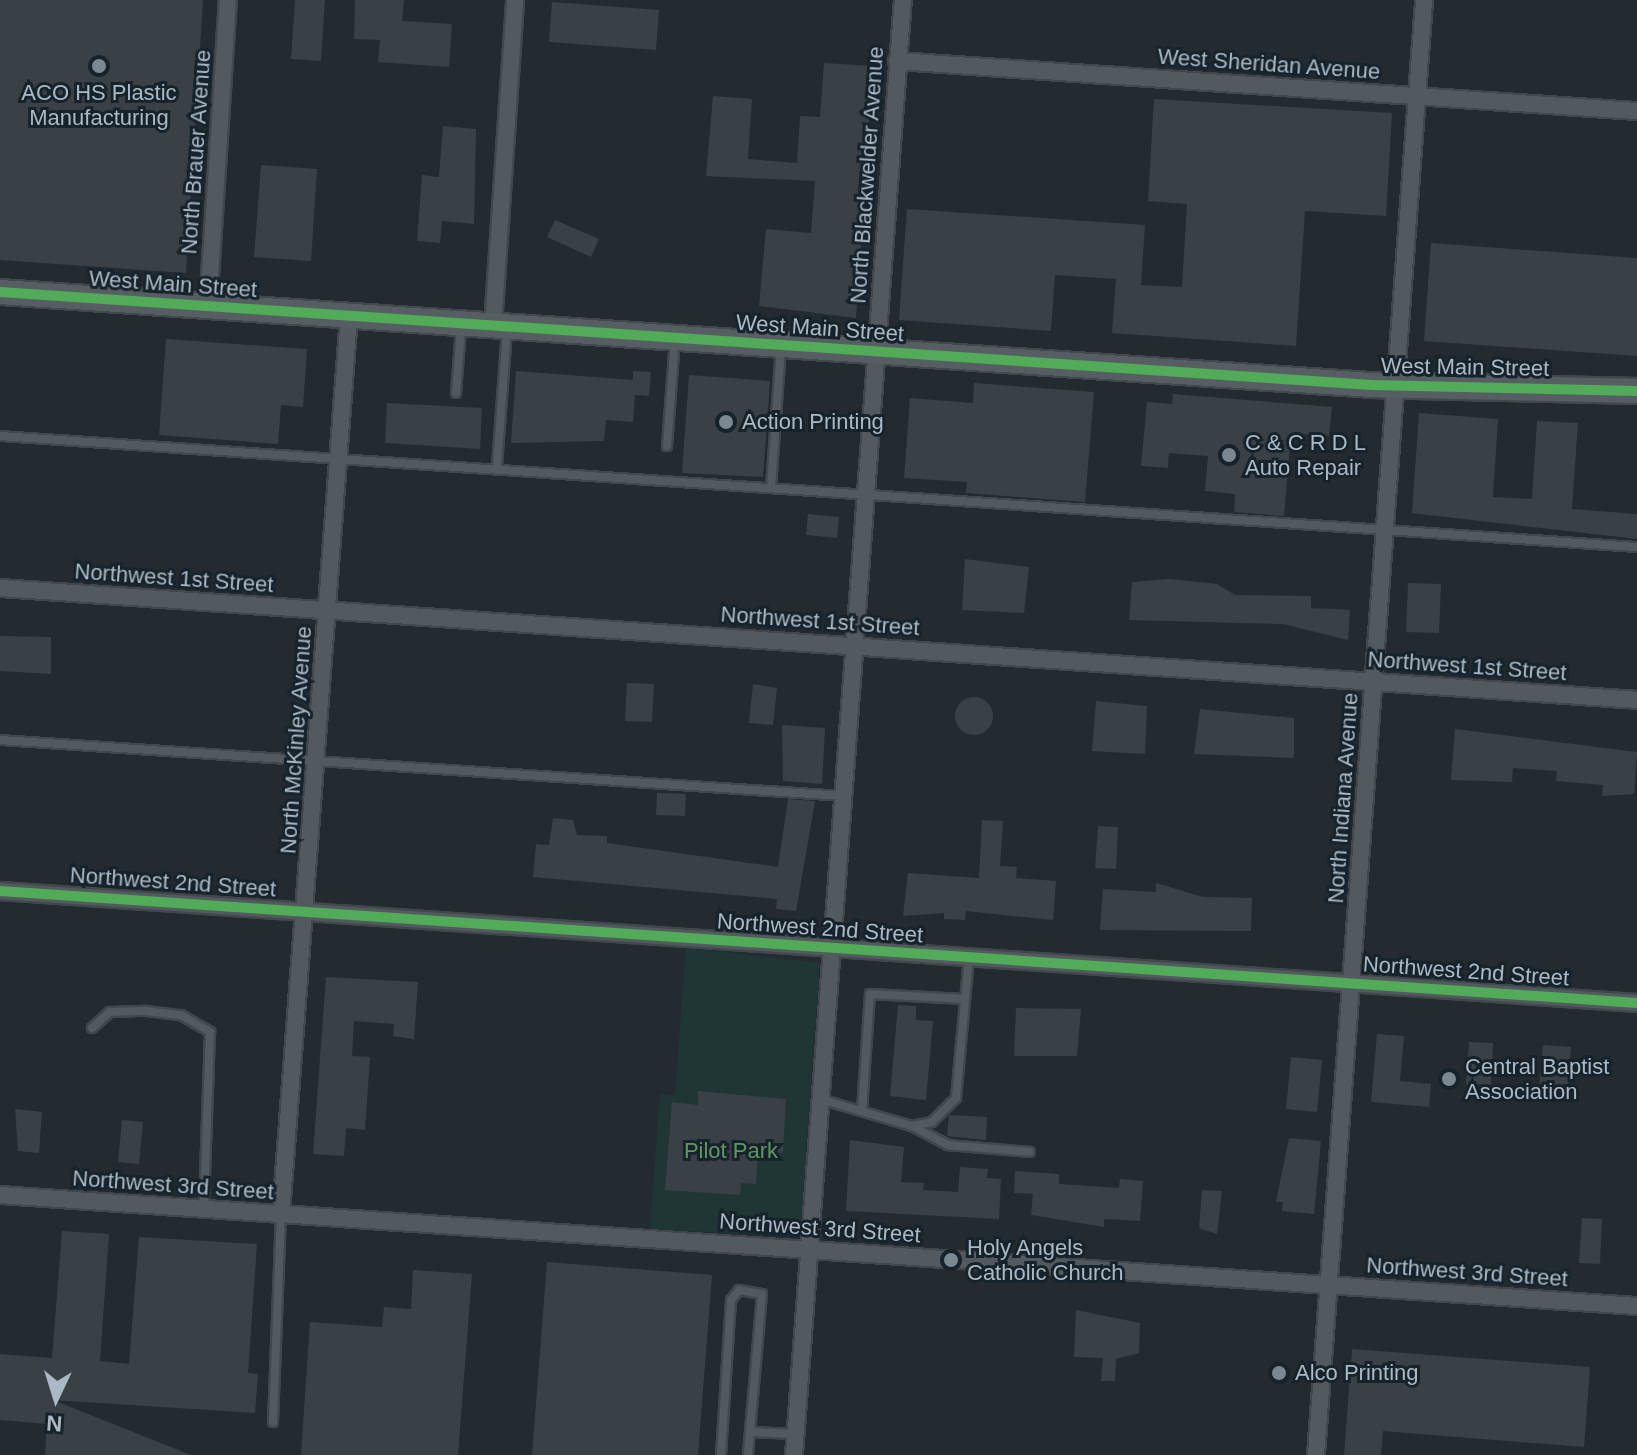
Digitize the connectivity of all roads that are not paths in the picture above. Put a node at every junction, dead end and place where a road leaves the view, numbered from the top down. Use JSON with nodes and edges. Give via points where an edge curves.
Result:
{"nodes":[{"id":1,"x":228,"y":0,"type":"edge"},
{"id":2,"x":515,"y":0,"type":"edge"},
{"id":3,"x":903,"y":0,"type":"edge"},
{"id":4,"x":1424,"y":0,"type":"edge"},
{"id":5,"x":897,"y":61,"type":"junction"},
{"id":6,"x":1417,"y":96,"type":"junction"},
{"id":7,"x":1637,"y":111,"type":"edge"},
{"id":8,"x":0,"y":292,"type":"edge"},
{"id":9,"x":208,"y":307,"type":"junction"},
{"id":10,"x":349,"y":316,"type":"junction"},
{"id":11,"x":461,"y":323,"type":"junction"},
{"id":12,"x":500,"y":325,"type":"junction"},
{"id":13,"x":675,"y":338,"type":"junction"},
{"id":14,"x":781,"y":345,"type":"junction"},
{"id":15,"x":875,"y":352,"type":"junction"},
{"id":16,"x":1397,"y":386,"type":"junction"},
{"id":17,"x":1637,"y":391,"type":"edge"},
{"id":18,"x":456,"y":393,"type":"dead end"},
{"id":19,"x":0,"y":436,"type":"edge"},
{"id":20,"x":667,"y":446,"type":"dead end"},
{"id":21,"x":340,"y":458,"type":"junction"},
{"id":22,"x":497,"y":466,"type":"junction"},
{"id":23,"x":771,"y":487,"type":"junction"},
{"id":24,"x":865,"y":493,"type":"junction"},
{"id":25,"x":1385,"y":530,"type":"junction"},
{"id":26,"x":1637,"y":547,"type":"edge"},
{"id":27,"x":0,"y":588,"type":"edge"},
{"id":28,"x":328,"y":611,"type":"junction"},
{"id":29,"x":853,"y":646,"type":"junction"},
{"id":30,"x":1374,"y":682,"type":"junction"},
{"id":31,"x":1637,"y":700,"type":"edge"},
{"id":32,"x":0,"y":740,"type":"edge"},
{"id":33,"x":317,"y":761,"type":"junction"},
{"id":34,"x":843,"y":796,"type":"junction"},
{"id":35,"x":0,"y":891,"type":"edge"},
{"id":36,"x":305,"y":911,"type":"junction"},
{"id":37,"x":832,"y":949,"type":"junction"},
{"id":38,"x":969,"y":958,"type":"junction"},
{"id":39,"x":1352,"y":983,"type":"junction"},
{"id":40,"x":965,"y":999,"type":"junction"},
{"id":41,"x":1637,"y":1003,"type":"edge"},
{"id":42,"x":92,"y":1028,"type":"dead end"},
{"id":43,"x":820,"y":1099,"type":"junction"},
{"id":44,"x":862,"y":1111,"type":"junction"},
{"id":45,"x":912,"y":1126,"type":"junction"},
{"id":46,"x":1030,"y":1152,"type":"dead end"},
{"id":47,"x":0,"y":1195,"type":"edge"},
{"id":48,"x":203,"y":1209,"type":"junction"},
{"id":49,"x":281,"y":1214,"type":"junction"},
{"id":50,"x":808,"y":1249,"type":"junction"},
{"id":51,"x":1330,"y":1284,"type":"junction"},
{"id":52,"x":1637,"y":1306,"type":"edge"},
{"id":53,"x":273,"y":1422,"type":"dead end"},
{"id":54,"x":750,"y":1432,"type":"junction"},
{"id":55,"x":795,"y":1434,"type":"junction"},
{"id":56,"x":721,"y":1455,"type":"edge"},
{"id":57,"x":748,"y":1455,"type":"edge"},
{"id":58,"x":794,"y":1455,"type":"edge"},
{"id":59,"x":1316,"y":1455,"type":"edge"}],
"edges":[{"from":1,"to":9,"type":"street","name":"North Brauer Avenue"},
{"from":2,"to":12,"type":"street"},
{"from":3,"to":5,"type":"street","name":"North Blackwelder Avenue"},
{"from":4,"to":6,"type":"street","name":"North Indiana Avenue"},
{"from":5,"to":6,"type":"street","name":"West Sheridan Avenue"},
{"from":5,"to":15,"type":"street","name":"North Blackwelder Avenue"},
{"from":6,"to":7,"type":"street","name":"West Sheridan Avenue"},
{"from":6,"to":16,"type":"street","name":"North Indiana Avenue"},
{"from":8,"to":9,"type":"main road","name":"West Main Street"},
{"from":9,"to":10,"type":"main road","name":"West Main Street"},
{"from":10,"to":11,"type":"main road","name":"West Main Street"},
{"from":10,"to":21,"type":"street","name":"North McKinley Avenue"},
{"from":11,"to":12,"type":"main road","name":"West Main Street"},
{"from":11,"to":18,"type":"lane"},
{"from":12,"to":13,"type":"main road","name":"West Main Street"},
{"from":12,"to":22,"type":"lane"},
{"from":13,"to":14,"type":"main road","name":"West Main Street"},
{"from":13,"to":20,"type":"lane"},
{"from":14,"to":15,"type":"main road","name":"West Main Street"},
{"from":14,"to":23,"type":"lane"},
{"from":15,"to":16,"type":"main road","name":"West Main Street"},
{"from":15,"to":24,"type":"street","name":"North Blackwelder Avenue"},
{"from":16,"to":17,"type":"main road","name":"West Main Street"},
{"from":16,"to":25,"type":"street","name":"North Indiana Avenue"},
{"from":19,"to":21,"type":"lane"},
{"from":21,"to":22,"type":"lane"},
{"from":21,"to":28,"type":"street","name":"North McKinley Avenue"},
{"from":22,"to":23,"type":"lane"},
{"from":23,"to":24,"type":"lane"},
{"from":24,"to":25,"type":"lane"},
{"from":24,"to":29,"type":"street","name":"North Blackwelder Avenue"},
{"from":25,"to":26,"type":"lane"},
{"from":25,"to":30,"type":"street","name":"North Indiana Avenue"},
{"from":27,"to":28,"type":"street","name":"Northwest 1st Street"},
{"from":28,"to":29,"type":"street","name":"Northwest 1st Street"},
{"from":28,"to":33,"type":"street","name":"North McKinley Avenue"},
{"from":29,"to":30,"type":"street","name":"Northwest 1st Street"},
{"from":29,"to":34,"type":"street","name":"North Blackwelder Avenue"},
{"from":30,"to":31,"type":"street","name":"Northwest 1st Street"},
{"from":30,"to":39,"type":"street","name":"North Indiana Avenue"},
{"from":32,"to":33,"type":"lane"},
{"from":33,"to":34,"type":"lane"},
{"from":33,"to":36,"type":"street","name":"North McKinley Avenue"},
{"from":34,"to":37,"type":"street","name":"North Blackwelder Avenue"},
{"from":35,"to":36,"type":"street","name":"Northwest 2nd Street"},
{"from":36,"to":37,"type":"street","name":"Northwest 2nd Street"},
{"from":36,"to":49,"type":"street","name":"North McKinley Avenue"},
{"from":37,"to":38,"type":"street","name":"Northwest 2nd Street"},
{"from":37,"to":43,"type":"street","name":"North Blackwelder Avenue"},
{"from":38,"to":39,"type":"street","name":"Northwest 2nd Street"},
{"from":38,"to":40,"type":"lane"},
{"from":39,"to":41,"type":"street","name":"Northwest 2nd Street"},
{"from":39,"to":51,"type":"street","name":"North Indiana Avenue"},
{"from":40,"to":44,"type":"lane","via":[[870,994]]},
{"from":40,"to":45,"type":"lane","via":[[956,1098],[932,1122]]},
{"from":42,"to":48,"type":"lane","via":[[110,1012],[146,1011],[181,1015],[210,1032]]},
{"from":43,"to":44,"type":"lane"},
{"from":43,"to":50,"type":"street","name":"North Blackwelder Avenue"},
{"from":44,"to":45,"type":"lane"},
{"from":45,"to":46,"type":"lane","via":[[948,1145]]},
{"from":47,"to":48,"type":"street","name":"Northwest 3rd Street"},
{"from":48,"to":49,"type":"street","name":"Northwest 3rd Street"},
{"from":49,"to":50,"type":"street","name":"Northwest 3rd Street"},
{"from":49,"to":53,"type":"lane"},
{"from":50,"to":51,"type":"street","name":"Northwest 3rd Street"},
{"from":50,"to":55,"type":"street","name":"North Blackwelder Avenue"},
{"from":51,"to":52,"type":"street","name":"Northwest 3rd Street"},
{"from":51,"to":59,"type":"street","name":"North Indiana Avenue"},
{"from":54,"to":55,"type":"lane"},
{"from":54,"to":56,"type":"lane","via":[[762,1294],[739,1290],[731,1300]]},
{"from":54,"to":57,"type":"lane"},
{"from":55,"to":58,"type":"street","name":"North Blackwelder Avenue"}]}
